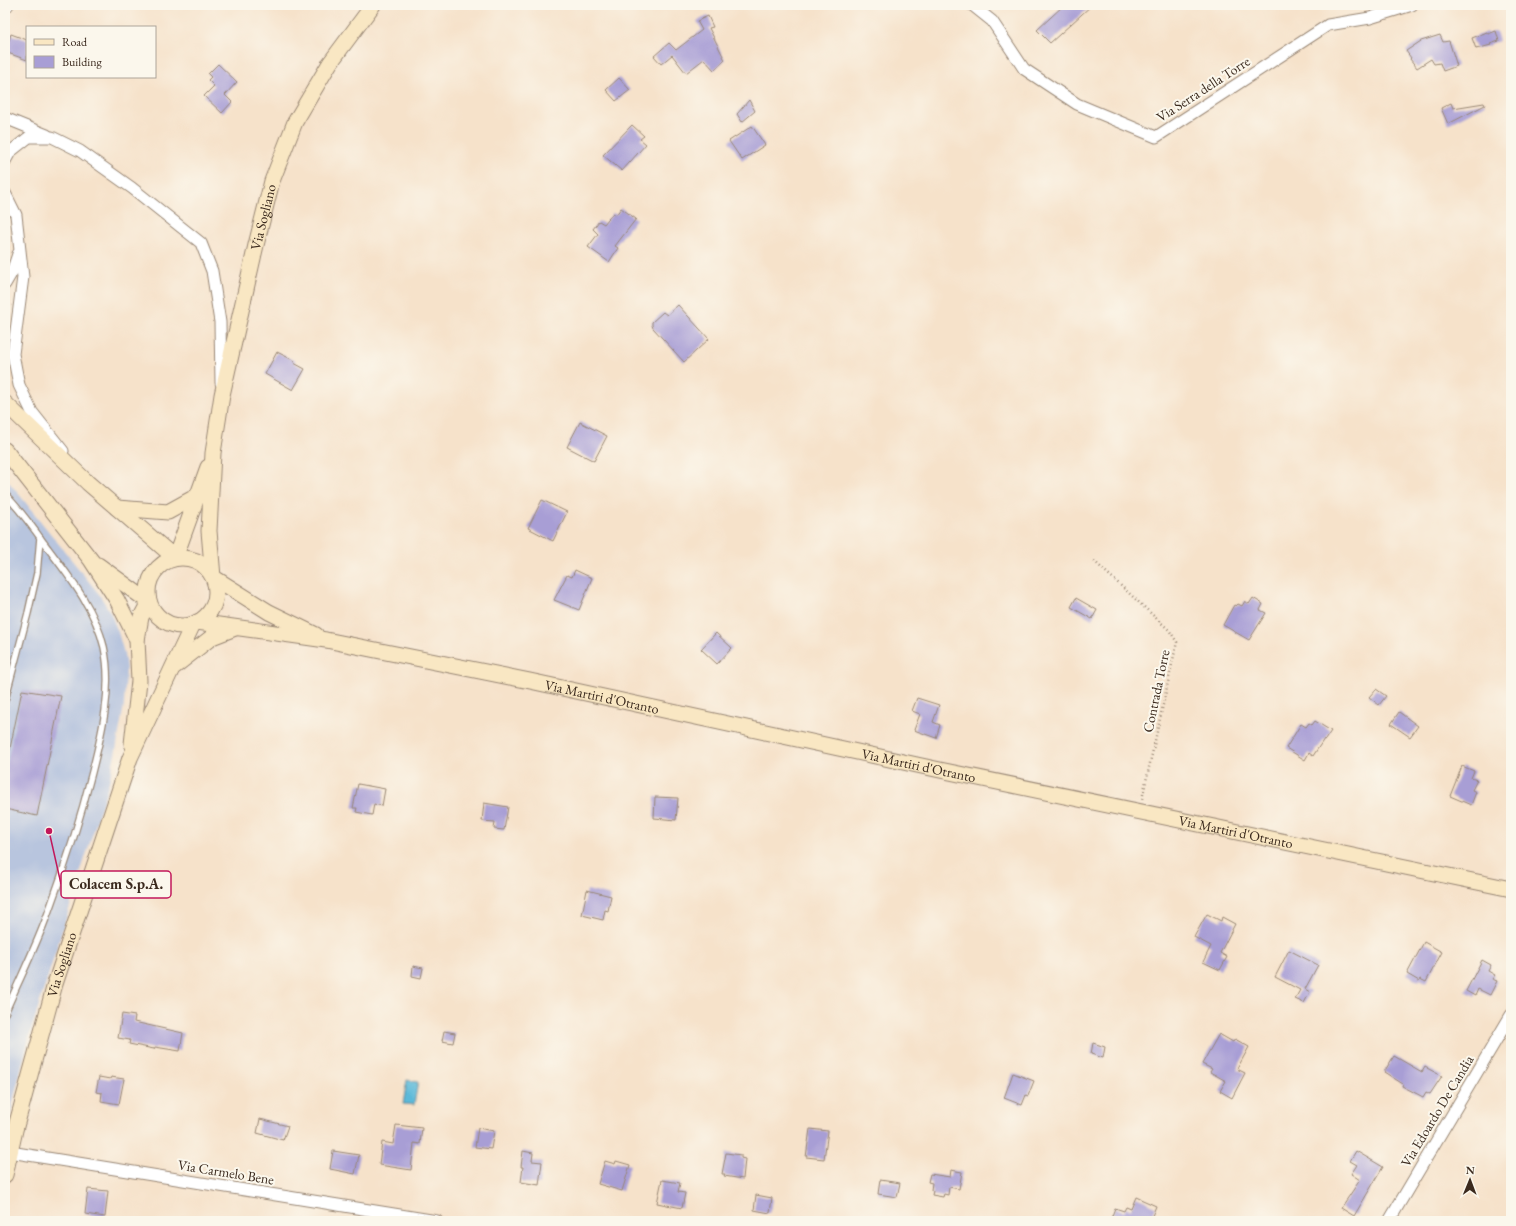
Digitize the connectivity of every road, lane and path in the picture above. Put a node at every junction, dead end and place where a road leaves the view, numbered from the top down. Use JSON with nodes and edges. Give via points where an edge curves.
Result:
{"nodes":[{"id":1,"x":8,"y":5,"type":"edge"},
{"id":2,"x":373,"y":5,"type":"edge"},
{"id":3,"x":972,"y":5,"type":"edge"},
{"id":4,"x":1412,"y":5,"type":"edge"},
{"id":5,"x":5,"y":8,"type":"edge"},
{"id":6,"x":5,"y":118,"type":"edge"},
{"id":7,"x":52,"y":137,"type":"junction"},
{"id":8,"x":5,"y":161,"type":"edge"},
{"id":9,"x":5,"y":193,"type":"edge"},
{"id":10,"x":20,"y":248,"type":"junction"},
{"id":11,"x":5,"y":284,"type":"edge"},
{"id":12,"x":222,"y":395,"type":"junction"},
{"id":13,"x":5,"y":403,"type":"edge"},
{"id":14,"x":5,"y":450,"type":"edge"},
{"id":15,"x":213,"y":453,"type":"junction"},
{"id":16,"x":88,"y":483,"type":"junction"},
{"id":17,"x":5,"y":494,"type":"edge"},
{"id":18,"x":197,"y":496,"type":"junction"},
{"id":19,"x":118,"y":508,"type":"junction"},
{"id":20,"x":40,"y":538,"type":"junction"},
{"id":21,"x":175,"y":558,"type":"junction"},
{"id":22,"x":91,"y":560,"type":"junction"},
{"id":23,"x":1094,"y":562,"type":"dead end"},
{"id":24,"x":213,"y":577,"type":"junction"},
{"id":25,"x":149,"y":602,"type":"junction"},
{"id":26,"x":195,"y":623,"type":"junction"},
{"id":27,"x":235,"y":628,"type":"junction"},
{"id":28,"x":137,"y":640,"type":"junction"},
{"id":29,"x":326,"y":640,"type":"junction"},
{"id":30,"x":170,"y":671,"type":"junction"},
{"id":31,"x":5,"y":700,"type":"edge"},
{"id":32,"x":130,"y":758,"type":"junction"},
{"id":33,"x":1139,"y":812,"type":"junction"},
{"id":34,"x":1511,"y":889,"type":"edge"},
{"id":35,"x":5,"y":1013,"type":"edge"},
{"id":36,"x":1511,"y":1015,"type":"edge"},
{"id":37,"x":10,"y":1152,"type":"junction"},
{"id":38,"x":5,"y":1175,"type":"edge"},
{"id":39,"x":437,"y":1221,"type":"edge"},
{"id":40,"x":1389,"y":1221,"type":"edge"}],
"edges":[{"from":1,"to":5,"type":"street"},
{"from":2,"to":12,"type":"main road","name":"Via Sogliano","via":[[330,62],[295,122],[272,181]]},
{"from":3,"to":4,"type":"street","name":"Via Serra della Torre","via":[[992,22],[1024,69],[1077,104],[1156,137],[1328,25],[1370,18]]},
{"from":6,"to":7,"type":"street"},
{"from":7,"to":8,"type":"street","via":[[29,137],[10,152]]},
{"from":7,"to":12,"type":"street","via":[[93,160],[201,243],[212,270],[220,322]]},
{"from":9,"to":10,"type":"street","via":[[16,215]]},
{"from":10,"to":11,"type":"street"},
{"from":10,"to":16,"type":"street","via":[[22,276],[13,354],[20,385],[32,412]]},
{"from":12,"to":15,"type":"main road","name":"Via Sogliano"},
{"from":13,"to":16,"type":"main road"},
{"from":14,"to":22,"type":"main road"},
{"from":15,"to":18,"type":"main road","name":"Via Sogliano"},
{"from":15,"to":24,"type":"main road","name":"Via Sogliano","via":[[210,531]]},
{"from":16,"to":19,"type":"main road"},
{"from":17,"to":20,"type":"lane"},
{"from":18,"to":19,"type":"main road","via":[[168,512]]},
{"from":18,"to":21,"type":"main road","name":"Via Sogliano"},
{"from":19,"to":21,"type":"main road"},
{"from":20,"to":31,"type":"lane","via":[[37,573]]},
{"from":20,"to":35,"type":"lane","via":[[92,613],[104,647],[108,679],[100,738],[85,802],[48,914]]},
{"from":21,"to":24,"type":"main road","via":[[197,561]]},
{"from":21,"to":25,"type":"main road","name":"Via Sogliano","via":[[164,562],[150,580]]},
{"from":22,"to":25,"type":"main road"},
{"from":22,"to":28,"type":"main road","via":[[117,600]]},
{"from":23,"to":33,"type":"path","name":"Contrada Torre","via":[[1169,630],[1177,642]]},
{"from":24,"to":26,"type":"main road","name":"Via Sogliano","via":[[216,598],[205,617]]},
{"from":24,"to":29,"type":"main road","name":"Via Martiri d'Otranto","via":[[269,612]]},
{"from":25,"to":26,"type":"main road","via":[[163,620],[185,626]]},
{"from":25,"to":28,"type":"main road","name":"Via Sogliano","via":[[141,617]]},
{"from":26,"to":27,"type":"main road","name":"Via Martiri d'Otranto"},
{"from":26,"to":30,"type":"main road","name":"Via Sogliano"},
{"from":27,"to":29,"type":"main road","name":"Via Martiri d'Otranto"},
{"from":27,"to":30,"type":"main road","name":"Via Sogliano","via":[[212,637]]},
{"from":28,"to":32,"type":"main road","name":"Via Sogliano","via":[[139,681]]},
{"from":29,"to":33,"type":"main road","name":"Via Martiri d'Otranto","via":[[530,681]]},
{"from":30,"to":32,"type":"main road","name":"Via Sogliano"},
{"from":32,"to":37,"type":"main road","name":"Via Sogliano","via":[[55,984]]},
{"from":33,"to":34,"type":"main road","name":"Via Martiri d'Otranto"},
{"from":36,"to":40,"type":"street","name":"Via Edoardo De Candia"},
{"from":37,"to":38,"type":"main road","name":"Via Sogliano"},
{"from":37,"to":39,"type":"street","name":"Via Carmelo Bene"}]}
